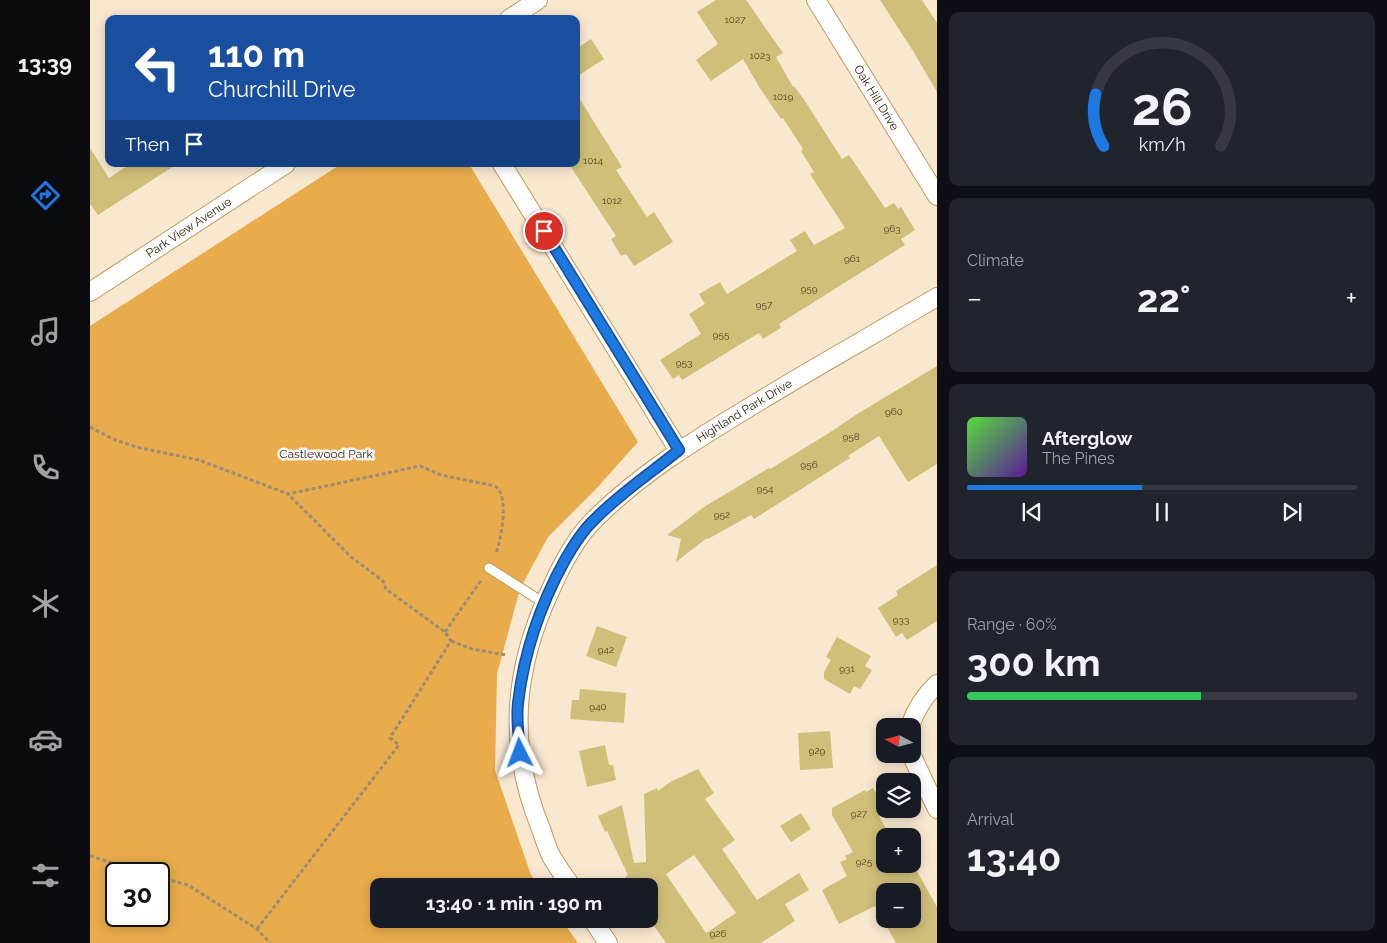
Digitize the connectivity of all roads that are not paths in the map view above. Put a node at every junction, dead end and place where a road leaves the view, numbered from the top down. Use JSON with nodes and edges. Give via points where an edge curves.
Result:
{"nodes":[{"id":1,"x":538,"y":0,"type":"edge"},
{"id":2,"x":816,"y":0,"type":"edge"},
{"id":3,"x":515,"y":15,"type":"edge"},
{"id":4,"x":281,"y":167,"type":"edge"},
{"id":5,"x":504,"y":167,"type":"edge"},
{"id":6,"x":937,"y":195,"type":"edge"},
{"id":7,"x":90,"y":292,"type":"edge"},
{"id":8,"x":937,"y":297,"type":"edge"},
{"id":9,"x":679,"y":450,"type":"junction"},
{"id":10,"x":489,"y":568,"type":"road end"},
{"id":11,"x":544,"y":603,"type":"junction"},
{"id":12,"x":937,"y":684,"type":"edge"},
{"id":13,"x":913,"y":718,"type":"edge"},
{"id":14,"x":914,"y":763,"type":"edge"},
{"id":15,"x":937,"y":810,"type":"edge"},
{"id":16,"x":566,"y":878,"type":"edge"},
{"id":17,"x":598,"y":928,"type":"edge"},
{"id":18,"x":608,"y":943,"type":"edge"}],
"edges":[{"from":1,"to":3,"type":"street"},
{"from":2,"to":6,"type":"street","name":"Oak Hill Drive"},
{"from":4,"to":7,"type":"street","name":"Park View Avenue"},
{"from":5,"to":9,"type":"street"},
{"from":8,"to":9,"type":"street","name":"Highland Park Drive"},
{"from":9,"to":11,"type":"street","name":"Highland Park Drive","via":[[593,520],[574,545]]},
{"from":10,"to":11,"type":"lane"},
{"from":11,"to":16,"type":"street","name":"Highland Park Drive","via":[[525,657],[518,706],[520,753],[530,802],[551,855]]},
{"from":12,"to":13,"type":"street"},
{"from":14,"to":15,"type":"street"},
{"from":17,"to":18,"type":"street"}]}
